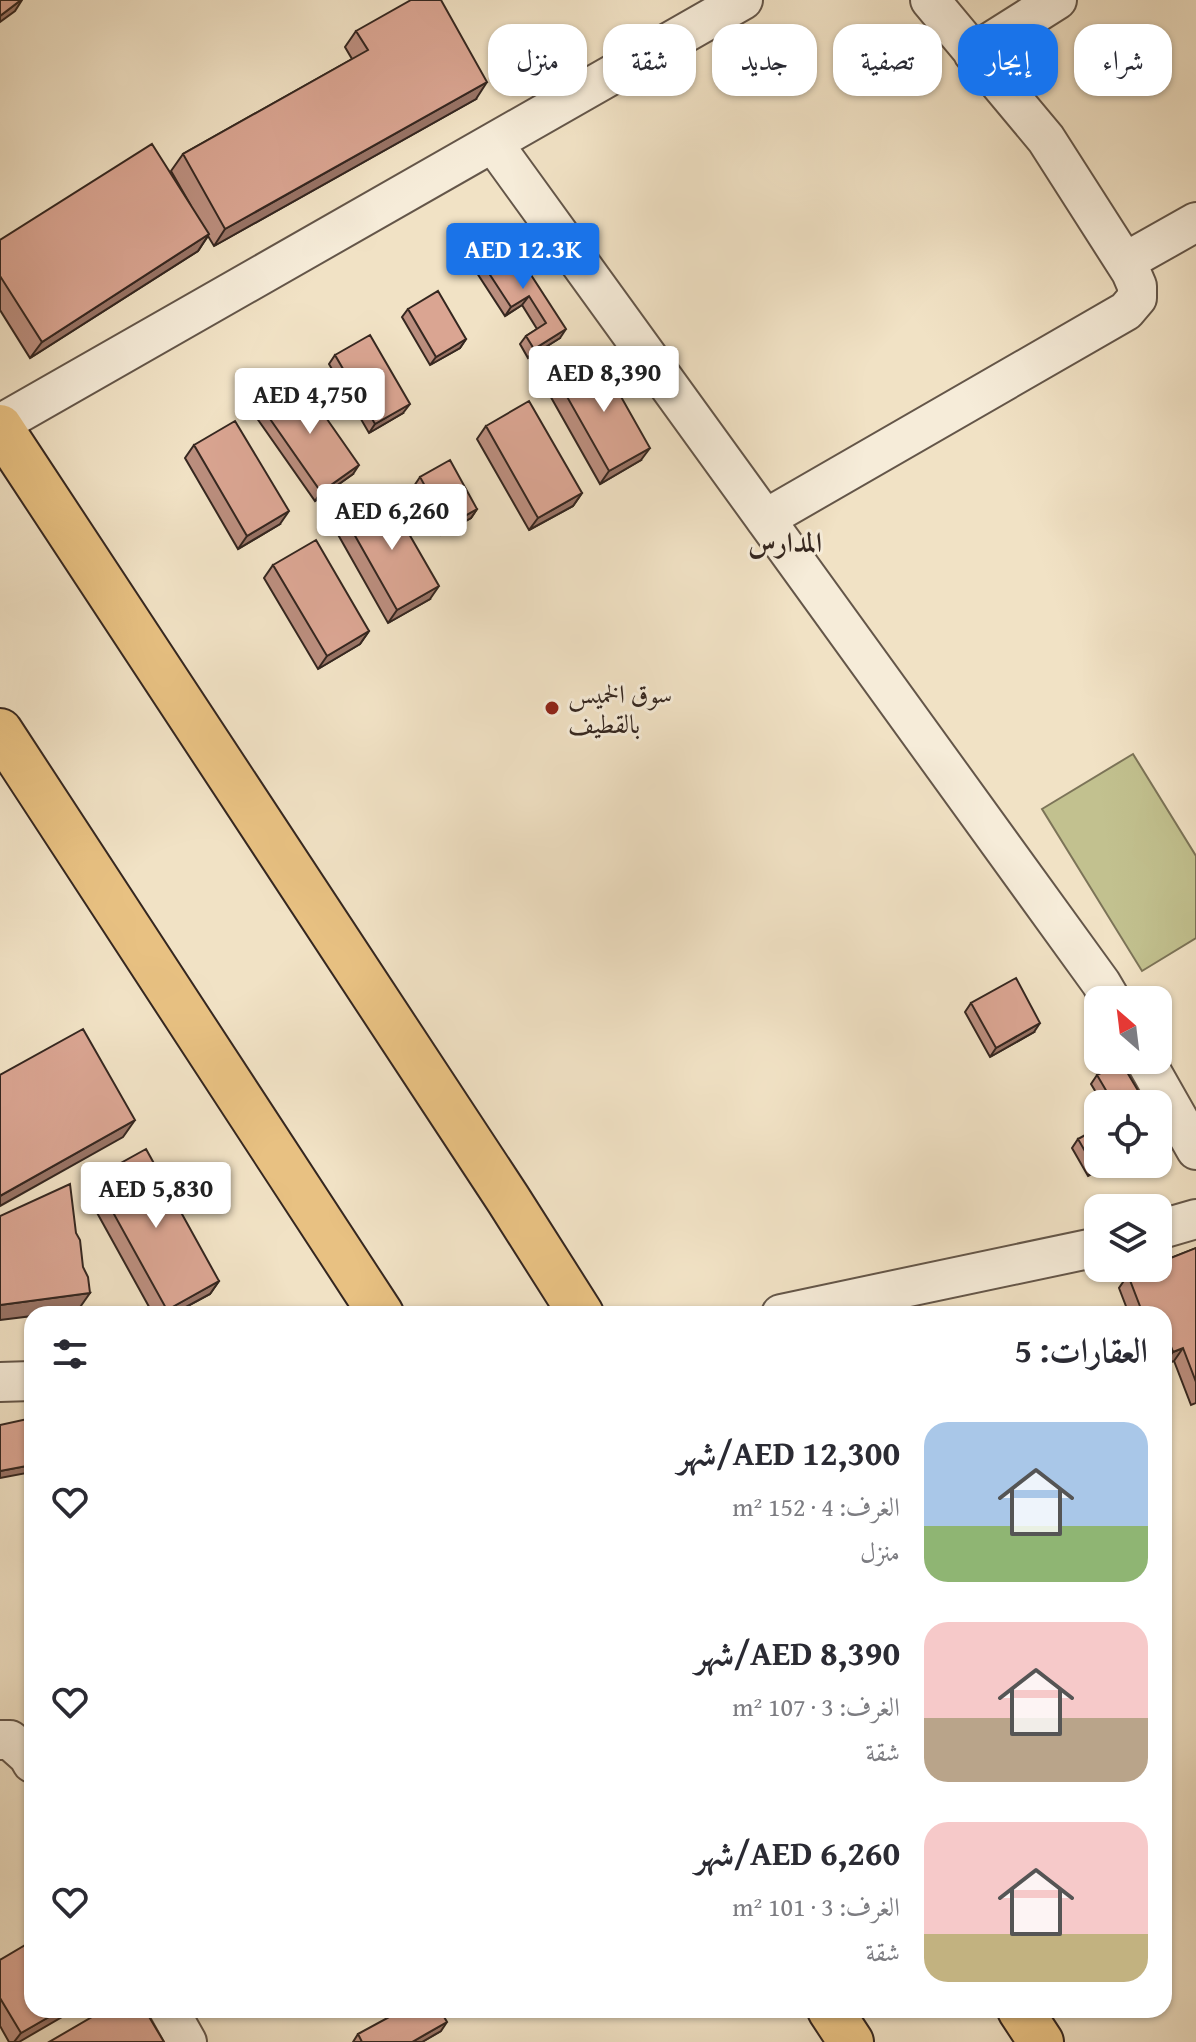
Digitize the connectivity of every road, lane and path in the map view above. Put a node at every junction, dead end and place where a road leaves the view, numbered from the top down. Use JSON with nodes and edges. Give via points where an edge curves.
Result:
{"nodes":[{"id":1,"x":743,"y":0,"type":"edge"},
{"id":2,"x":930,"y":0,"type":"edge"},
{"id":3,"x":1057,"y":0,"type":"edge"},
{"id":4,"x":1019,"y":24,"type":"edge"},
{"id":5,"x":958,"y":35,"type":"edge"},
{"id":6,"x":1010,"y":96,"type":"edge"},
{"id":7,"x":493,"y":143,"type":"junction"},
{"id":8,"x":1196,"y":222,"type":"edge"},
{"id":9,"x":1125,"y":262,"type":"junction"},
{"id":10,"x":0,"y":425,"type":"edge"},
{"id":11,"x":765,"y":519,"type":"junction"},
{"id":12,"x":0,"y":731,"type":"edge"},
{"id":13,"x":1103,"y":986,"type":"edge"},
{"id":14,"x":1153,"y":1074,"type":"edge"},
{"id":15,"x":1196,"y":1150,"type":"edge"},
{"id":16,"x":1196,"y":1219,"type":"edge"},
{"id":17,"x":1172,"y":1226,"type":"edge"},
{"id":18,"x":1084,"y":1250,"type":"edge"},
{"id":19,"x":376,"y":1306,"type":"edge"},
{"id":20,"x":576,"y":1306,"type":"edge"},
{"id":21,"x":819,"y":1306,"type":"edge"},
{"id":22,"x":24,"y":1381,"type":"edge"},
{"id":23,"x":0,"y":1382,"type":"edge"},
{"id":24,"x":0,"y":1740,"type":"edge"},
{"id":25,"x":24,"y":1752,"type":"edge"},
{"id":26,"x":174,"y":2018,"type":"edge"},
{"id":27,"x":835,"y":2018,"type":"edge"},
{"id":28,"x":1025,"y":2018,"type":"edge"},
{"id":29,"x":187,"y":2042,"type":"edge"},
{"id":30,"x":851,"y":2042,"type":"edge"},
{"id":31,"x":1041,"y":2042,"type":"edge"}],
"edges":[{"from":1,"to":7,"type":"street"},
{"from":2,"to":5,"type":"street"},
{"from":3,"to":4,"type":"street"},
{"from":6,"to":9,"type":"street","via":[[1046,139]]},
{"from":7,"to":10,"type":"street"},
{"from":7,"to":11,"type":"street"},
{"from":8,"to":9,"type":"street"},
{"from":9,"to":11,"type":"street","via":[[1137,286],[1137,298],[1126,311]]},
{"from":10,"to":20,"type":"main road"},
{"from":11,"to":13,"type":"street"},
{"from":12,"to":19,"type":"main road"},
{"from":14,"to":15,"type":"street"},
{"from":16,"to":17,"type":"street"},
{"from":18,"to":21,"type":"street"},
{"from":22,"to":23,"type":"street"},
{"from":24,"to":25,"type":"street","via":[[10,1740]]},
{"from":26,"to":29,"type":"street"},
{"from":27,"to":30,"type":"main road"},
{"from":28,"to":31,"type":"main road"}]}
